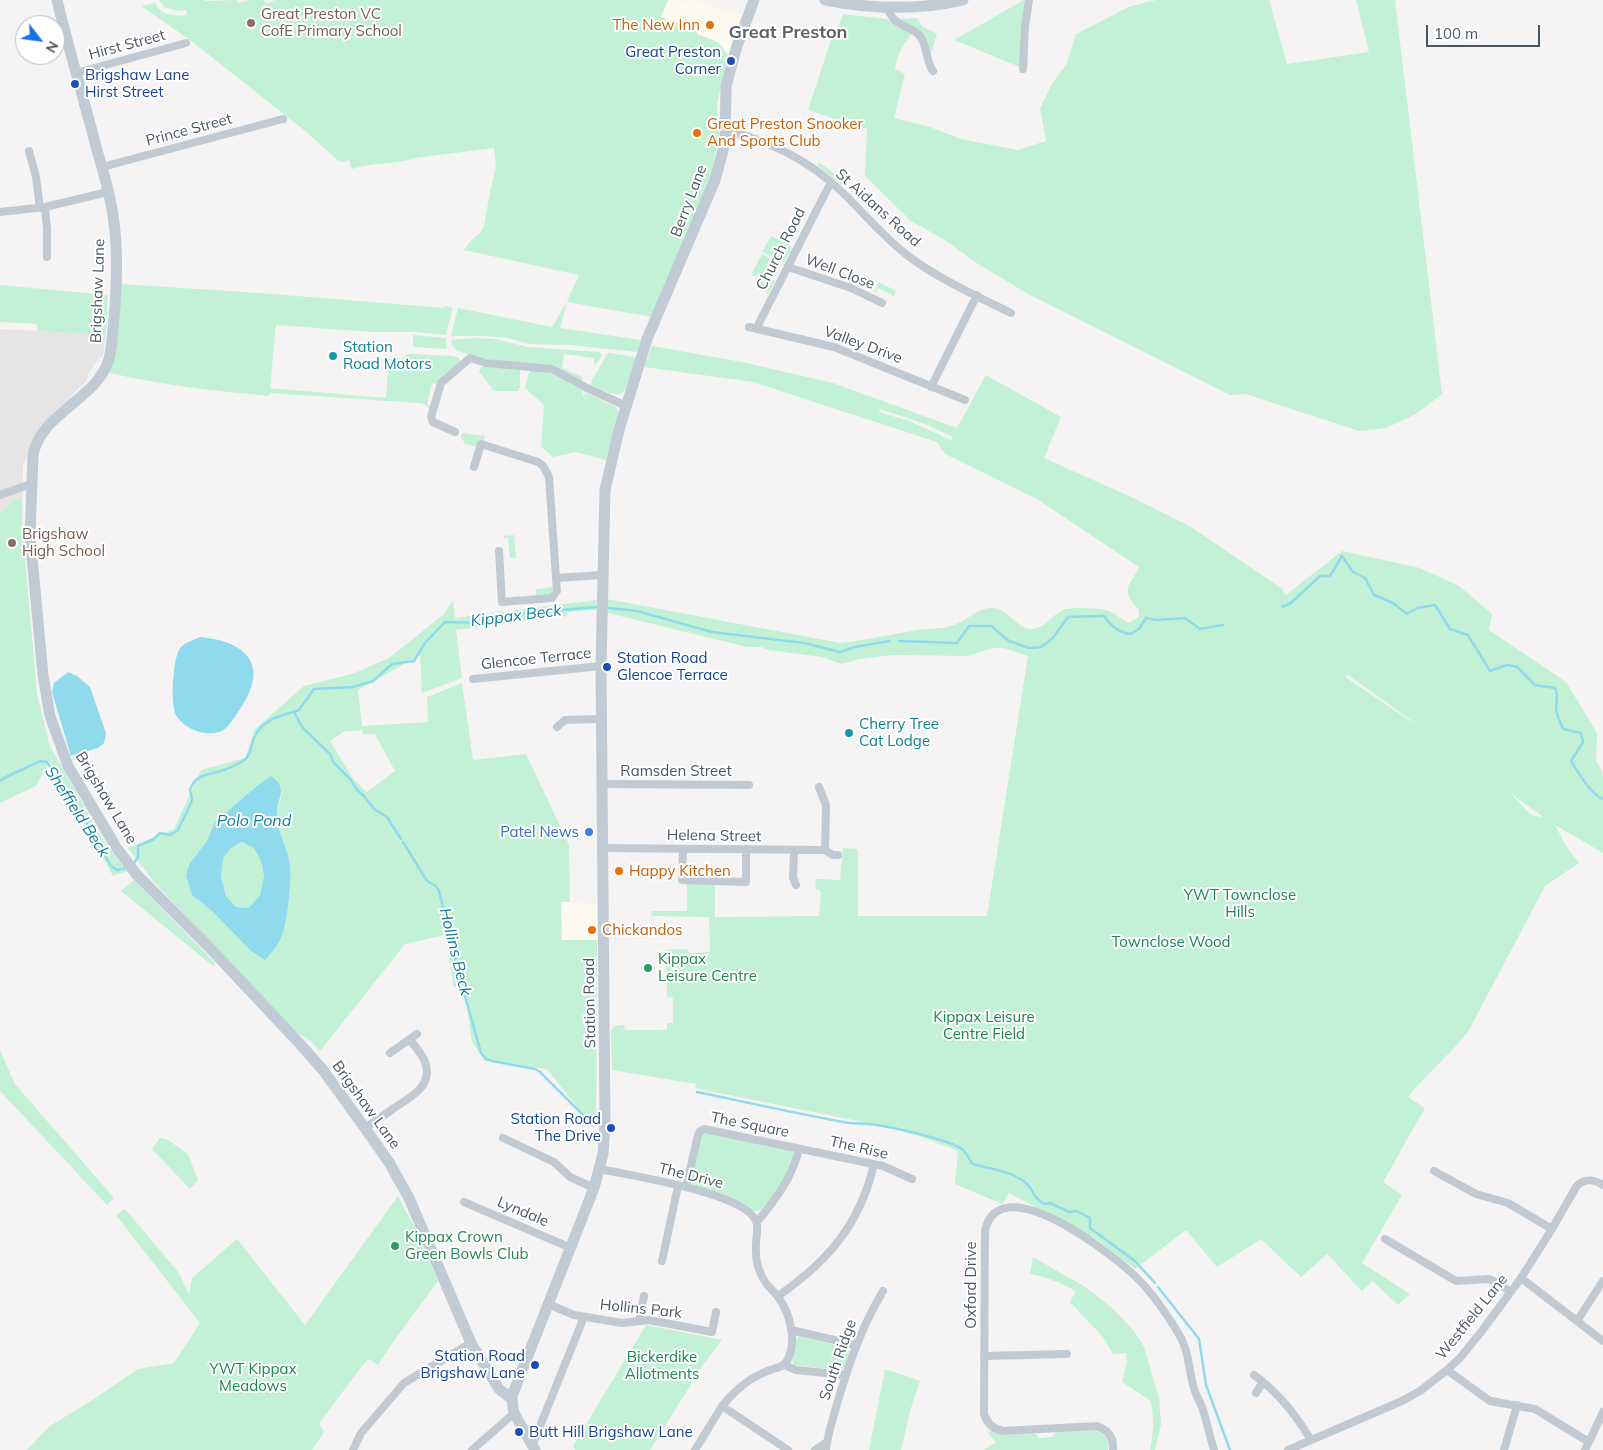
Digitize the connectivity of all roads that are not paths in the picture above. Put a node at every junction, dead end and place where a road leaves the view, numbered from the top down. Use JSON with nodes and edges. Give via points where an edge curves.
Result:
{"nodes":[{"id":1,"x":57,"y":0,"type":"edge"},
{"id":2,"x":754,"y":0,"type":"edge"},
{"id":3,"x":825,"y":0,"type":"edge"},
{"id":4,"x":963,"y":0,"type":"edge"},
{"id":5,"x":1029,"y":0,"type":"edge"},
{"id":6,"x":858,"y":3,"type":"edge"},
{"id":7,"x":887,"y":8,"type":"junction"},
{"id":8,"x":186,"y":44,"type":"dead end"},
{"id":9,"x":1023,"y":69,"type":"dead end"},
{"id":10,"x":933,"y":70,"type":"dead end"},
{"id":11,"x":76,"y":73,"type":"junction"},
{"id":12,"x":283,"y":119,"type":"dead end"},
{"id":13,"x":726,"y":131,"type":"junction"},
{"id":14,"x":28,"y":151,"type":"dead end"},
{"id":15,"x":102,"y":166,"type":"junction"},
{"id":16,"x":831,"y":182,"type":"junction"},
{"id":17,"x":108,"y":192,"type":"junction"},
{"id":18,"x":43,"y":208,"type":"junction"},
{"id":19,"x":0,"y":212,"type":"edge"},
{"id":20,"x":46,"y":257,"type":"dead end"},
{"id":21,"x":788,"y":266,"type":"junction"},
{"id":22,"x":977,"y":295,"type":"junction"},
{"id":23,"x":882,"y":303,"type":"dead end"},
{"id":24,"x":1011,"y":313,"type":"dead end"},
{"id":25,"x":753,"y":328,"type":"joint"},
{"id":26,"x":932,"y":386,"type":"junction"},
{"id":27,"x":965,"y":400,"type":"dead end"},
{"id":28,"x":626,"y":406,"type":"junction"},
{"id":29,"x":454,"y":432,"type":"dead end"},
{"id":30,"x":474,"y":467,"type":"dead end"},
{"id":31,"x":31,"y":484,"type":"junction"},
{"id":32,"x":0,"y":495,"type":"edge"},
{"id":33,"x":499,"y":551,"type":"dead end"},
{"id":34,"x":602,"y":556,"type":"joint"},
{"id":35,"x":602,"y":575,"type":"junction"},
{"id":36,"x":556,"y":578,"type":"junction"},
{"id":37,"x":601,"y":666,"type":"junction"},
{"id":38,"x":473,"y":679,"type":"dead end"},
{"id":39,"x":602,"y":719,"type":"junction"},
{"id":40,"x":557,"y":727,"type":"dead end"},
{"id":41,"x":602,"y":784,"type":"junction"},
{"id":42,"x":749,"y":785,"type":"dead end"},
{"id":43,"x":819,"y":787,"type":"dead end"},
{"id":44,"x":603,"y":848,"type":"junction"},
{"id":45,"x":683,"y":849,"type":"junction"},
{"id":46,"x":746,"y":849,"type":"junction"},
{"id":47,"x":825,"y":850,"type":"junction"},
{"id":48,"x":794,"y":851,"type":"junction"},
{"id":49,"x":838,"y":855,"type":"dead end"},
{"id":50,"x":796,"y":885,"type":"dead end"},
{"id":51,"x":417,"y":1034,"type":"dead end"},
{"id":52,"x":410,"y":1040,"type":"junction"},
{"id":53,"x":390,"y":1053,"type":"dead end"},
{"id":54,"x":366,"y":1128,"type":"junction"},
{"id":55,"x":503,"y":1138,"type":"dead end"},
{"id":56,"x":799,"y":1149,"type":"junction"},
{"id":57,"x":874,"y":1164,"type":"junction"},
{"id":58,"x":600,"y":1169,"type":"junction"},
{"id":59,"x":1434,"y":1171,"type":"dead end"},
{"id":60,"x":912,"y":1179,"type":"dead end"},
{"id":61,"x":1603,"y":1185,"type":"edge"},
{"id":62,"x":682,"y":1186,"type":"junction"},
{"id":63,"x":594,"y":1188,"type":"junction"},
{"id":64,"x":464,"y":1202,"type":"dead end"},
{"id":65,"x":757,"y":1222,"type":"junction"},
{"id":66,"x":1552,"y":1229,"type":"junction"},
{"id":67,"x":1385,"y":1239,"type":"dead end"},
{"id":68,"x":571,"y":1248,"type":"junction"},
{"id":69,"x":662,"y":1261,"type":"dead end"},
{"id":70,"x":1521,"y":1278,"type":"junction"},
{"id":71,"x":1603,"y":1281,"type":"edge"},
{"id":72,"x":883,"y":1291,"type":"dead end"},
{"id":73,"x":1511,"y":1292,"type":"junction"},
{"id":74,"x":644,"y":1296,"type":"dead end"},
{"id":75,"x":778,"y":1296,"type":"junction"},
{"id":76,"x":548,"y":1304,"type":"junction"},
{"id":77,"x":716,"y":1312,"type":"dead end"},
{"id":78,"x":584,"y":1317,"type":"junction"},
{"id":79,"x":639,"y":1321,"type":"junction"},
{"id":80,"x":1577,"y":1321,"type":"junction"},
{"id":81,"x":791,"y":1330,"type":"junction"},
{"id":82,"x":1603,"y":1341,"type":"edge"},
{"id":83,"x":471,"y":1343,"type":"junction"},
{"id":84,"x":856,"y":1345,"type":"junction"},
{"id":85,"x":1067,"y":1354,"type":"dead end"},
{"id":86,"x":984,"y":1356,"type":"junction"},
{"id":87,"x":784,"y":1364,"type":"junction"},
{"id":88,"x":1448,"y":1370,"type":"junction"},
{"id":89,"x":846,"y":1375,"type":"junction"},
{"id":90,"x":1254,"y":1375,"type":"dead end"},
{"id":91,"x":1263,"y":1382,"type":"junction"},
{"id":92,"x":1256,"y":1393,"type":"dead end"},
{"id":93,"x":512,"y":1401,"type":"junction"},
{"id":94,"x":1517,"y":1405,"type":"junction"},
{"id":95,"x":722,"y":1406,"type":"junction"},
{"id":96,"x":1603,"y":1412,"type":"edge"},
{"id":97,"x":515,"y":1415,"type":"junction"},
{"id":98,"x":1311,"y":1440,"type":"junction"},
{"id":99,"x":1589,"y":1442,"type":"junction"},
{"id":100,"x":827,"y":1446,"type":"edge"},
{"id":101,"x":534,"y":1448,"type":"edge"},
{"id":102,"x":353,"y":1450,"type":"edge"},
{"id":103,"x":472,"y":1450,"type":"edge"},
{"id":104,"x":695,"y":1450,"type":"edge"},
{"id":105,"x":788,"y":1450,"type":"edge"},
{"id":106,"x":815,"y":1450,"type":"edge"},
{"id":107,"x":1113,"y":1450,"type":"edge"},
{"id":108,"x":1214,"y":1450,"type":"edge"},
{"id":109,"x":1288,"y":1450,"type":"edge"},
{"id":110,"x":1504,"y":1450,"type":"edge"},
{"id":111,"x":1585,"y":1450,"type":"edge"}],
"edges":[{"from":1,"to":11,"type":"street","name":"Brigshaw Lane"},
{"from":2,"to":13,"type":"street","name":"Berry Lane","via":[[726,86]]},
{"from":3,"to":6,"type":"street"},
{"from":4,"to":7,"type":"street","via":[[929,7]]},
{"from":5,"to":9,"type":"street"},
{"from":6,"to":7,"type":"street"},
{"from":7,"to":10,"type":"street","via":[[894,20],[921,37]]},
{"from":8,"to":11,"type":"street","name":"Hirst Street"},
{"from":11,"to":15,"type":"street","name":"Brigshaw Lane"},
{"from":12,"to":15,"type":"street","name":"Prince Street"},
{"from":13,"to":16,"type":"street","name":"St Aidans Road","via":[[750,136],[777,148]]},
{"from":13,"to":28,"type":"street","name":"Berry Lane","via":[[708,197],[647,339]]},
{"from":14,"to":18,"type":"street"},
{"from":15,"to":17,"type":"street","name":"Brigshaw Lane"},
{"from":16,"to":21,"type":"street","name":"Church Road"},
{"from":16,"to":22,"type":"street","name":"St Aidans Road","via":[[882,234],[911,258]]},
{"from":17,"to":18,"type":"street"},
{"from":17,"to":31,"type":"street","name":"Brigshaw Lane","via":[[115,232],[115,303],[109,358],[99,379],[47,427],[37,442]]},
{"from":18,"to":19,"type":"street"},
{"from":18,"to":20,"type":"street","via":[[48,229]]},
{"from":21,"to":23,"type":"street","name":"Well Close","via":[[851,288]]},
{"from":21,"to":25,"type":"street","name":"Church Road"},
{"from":22,"to":24,"type":"street","name":"St Aidans Road"},
{"from":22,"to":26,"type":"street"},
{"from":25,"to":26,"type":"street","name":"Valley Drive","via":[[834,347]]},
{"from":26,"to":27,"type":"street","name":"Valley Drive"},
{"from":28,"to":29,"type":"street","via":[[552,370],[470,358],[441,383],[431,419]]},
{"from":28,"to":34,"type":"street","name":"Berry Lane","via":[[605,490]]},
{"from":30,"to":36,"type":"street","via":[[481,444],[533,459],[543,466],[549,477]]},
{"from":31,"to":32,"type":"street"},
{"from":31,"to":54,"type":"street","name":"Brigshaw Lane","via":[[32,563],[46,694],[68,766],[137,875],[323,1070]]},
{"from":33,"to":36,"type":"street","via":[[502,602],[552,598],[557,591]]},
{"from":34,"to":35,"type":"street","name":"Station Road"},
{"from":35,"to":36,"type":"street"},
{"from":35,"to":37,"type":"street","name":"Station Road"},
{"from":37,"to":38,"type":"street","name":"Glencoe Terrace"},
{"from":37,"to":39,"type":"street","name":"Station Road"},
{"from":39,"to":40,"type":"street","via":[[565,720]]},
{"from":39,"to":41,"type":"street","name":"Station Road"},
{"from":41,"to":42,"type":"street","name":"Ramsden Street"},
{"from":41,"to":44,"type":"street","name":"Station Road"},
{"from":43,"to":47,"type":"street","via":[[826,805]]},
{"from":44,"to":45,"type":"street","name":"Helena Street"},
{"from":44,"to":58,"type":"street","name":"Station Road","via":[[605,1124]]},
{"from":45,"to":46,"type":"street","name":"Helena Street"},
{"from":45,"to":46,"type":"street","via":[[682,880],[746,882]]},
{"from":46,"to":48,"type":"street","name":"Helena Street"},
{"from":47,"to":48,"type":"street","name":"Helena Street"},
{"from":47,"to":49,"type":"street"},
{"from":48,"to":50,"type":"street","via":[[793,878]]},
{"from":51,"to":52,"type":"street"},
{"from":52,"to":53,"type":"street"},
{"from":52,"to":54,"type":"street","via":[[426,1064],[423,1086]]},
{"from":54,"to":83,"type":"street","name":"Brigshaw Lane","via":[[409,1198]]},
{"from":55,"to":63,"type":"street","via":[[554,1162],[570,1177]]},
{"from":56,"to":57,"type":"street","name":"The Rise"},
{"from":56,"to":62,"type":"street","name":"The Square","via":[[702,1129]]},
{"from":56,"to":65,"type":"street","name":"The Square","via":[[787,1182]]},
{"from":57,"to":60,"type":"street","name":"The Rise"},
{"from":57,"to":75,"type":"street","via":[[860,1205],[845,1233],[814,1269]]},
{"from":58,"to":62,"type":"street","name":"The Drive"},
{"from":58,"to":63,"type":"street","name":"Station Road"},
{"from":59,"to":66,"type":"street","via":[[1476,1194],[1508,1203]]},
{"from":61,"to":66,"type":"street","name":"Westfield Lane","via":[[1592,1180],[1583,1181],[1576,1187]]},
{"from":62,"to":65,"type":"street","name":"The Drive","via":[[734,1202]]},
{"from":62,"to":69,"type":"street"},
{"from":63,"to":68,"type":"street","name":"Station Road"},
{"from":64,"to":68,"type":"street","name":"Lyndale"},
{"from":65,"to":75,"type":"street","via":[[758,1265],[767,1285]]},
{"from":66,"to":70,"type":"street","name":"Westfield Lane"},
{"from":67,"to":73,"type":"street","via":[[1456,1281],[1489,1279]]},
{"from":68,"to":76,"type":"street","name":"Station Road"},
{"from":70,"to":73,"type":"street","name":"Westfield Lane"},
{"from":70,"to":80,"type":"street"},
{"from":71,"to":80,"type":"street"},
{"from":72,"to":84,"type":"street","name":"South Ridge"},
{"from":73,"to":88,"type":"street","name":"Westfield Lane"},
{"from":74,"to":79,"type":"street"},
{"from":75,"to":81,"type":"street"},
{"from":76,"to":78,"type":"street","name":"Hollins Park"},
{"from":76,"to":93,"type":"street","name":"Station Road"},
{"from":77,"to":79,"type":"street","name":"Hollins Park","via":[[712,1332]]},
{"from":78,"to":79,"type":"street","name":"Hollins Park","via":[[622,1323]]},
{"from":78,"to":101,"type":"street"},
{"from":80,"to":82,"type":"street"},
{"from":81,"to":84,"type":"street"},
{"from":81,"to":87,"type":"street","via":[[790,1355]]},
{"from":83,"to":93,"type":"street","name":"Brigshaw Lane","via":[[499,1389]]},
{"from":83,"to":102,"type":"street","via":[[404,1383],[362,1434]]},
{"from":84,"to":89,"type":"street","name":"South Ridge"},
{"from":85,"to":86,"type":"street"},
{"from":86,"to":107,"type":"street","name":"Oxford Drive","via":[[984,1414],[993,1428],[1004,1431],[1097,1426],[1110,1436]]},
{"from":86,"to":108,"type":"street","name":"Oxford Drive","via":[[986,1226],[990,1218],[1002,1209],[1015,1206],[1031,1210],[1051,1218],[1100,1248],[1149,1291],[1186,1347],[1194,1387]]},
{"from":87,"to":89,"type":"street","via":[[792,1369]]},
{"from":87,"to":95,"type":"street","via":[[743,1384]]},
{"from":88,"to":94,"type":"street","via":[[1490,1401]]},
{"from":88,"to":98,"type":"street","name":"Westfield Lane","via":[[1402,1401]]},
{"from":89,"to":100,"type":"street","name":"South Ridge"},
{"from":90,"to":91,"type":"street"},
{"from":91,"to":92,"type":"street"},
{"from":91,"to":98,"type":"street","via":[[1297,1418]]},
{"from":93,"to":97,"type":"street"},
{"from":94,"to":99,"type":"street","via":[[1535,1409]]},
{"from":94,"to":110,"type":"street"},
{"from":95,"to":104,"type":"street"},
{"from":95,"to":105,"type":"street"},
{"from":96,"to":99,"type":"street"},
{"from":97,"to":101,"type":"street"},
{"from":97,"to":103,"type":"street"},
{"from":98,"to":109,"type":"street","name":"Westfield Lane"},
{"from":99,"to":111,"type":"street"},
{"from":100,"to":106,"type":"street","name":"South Ridge"}]}
